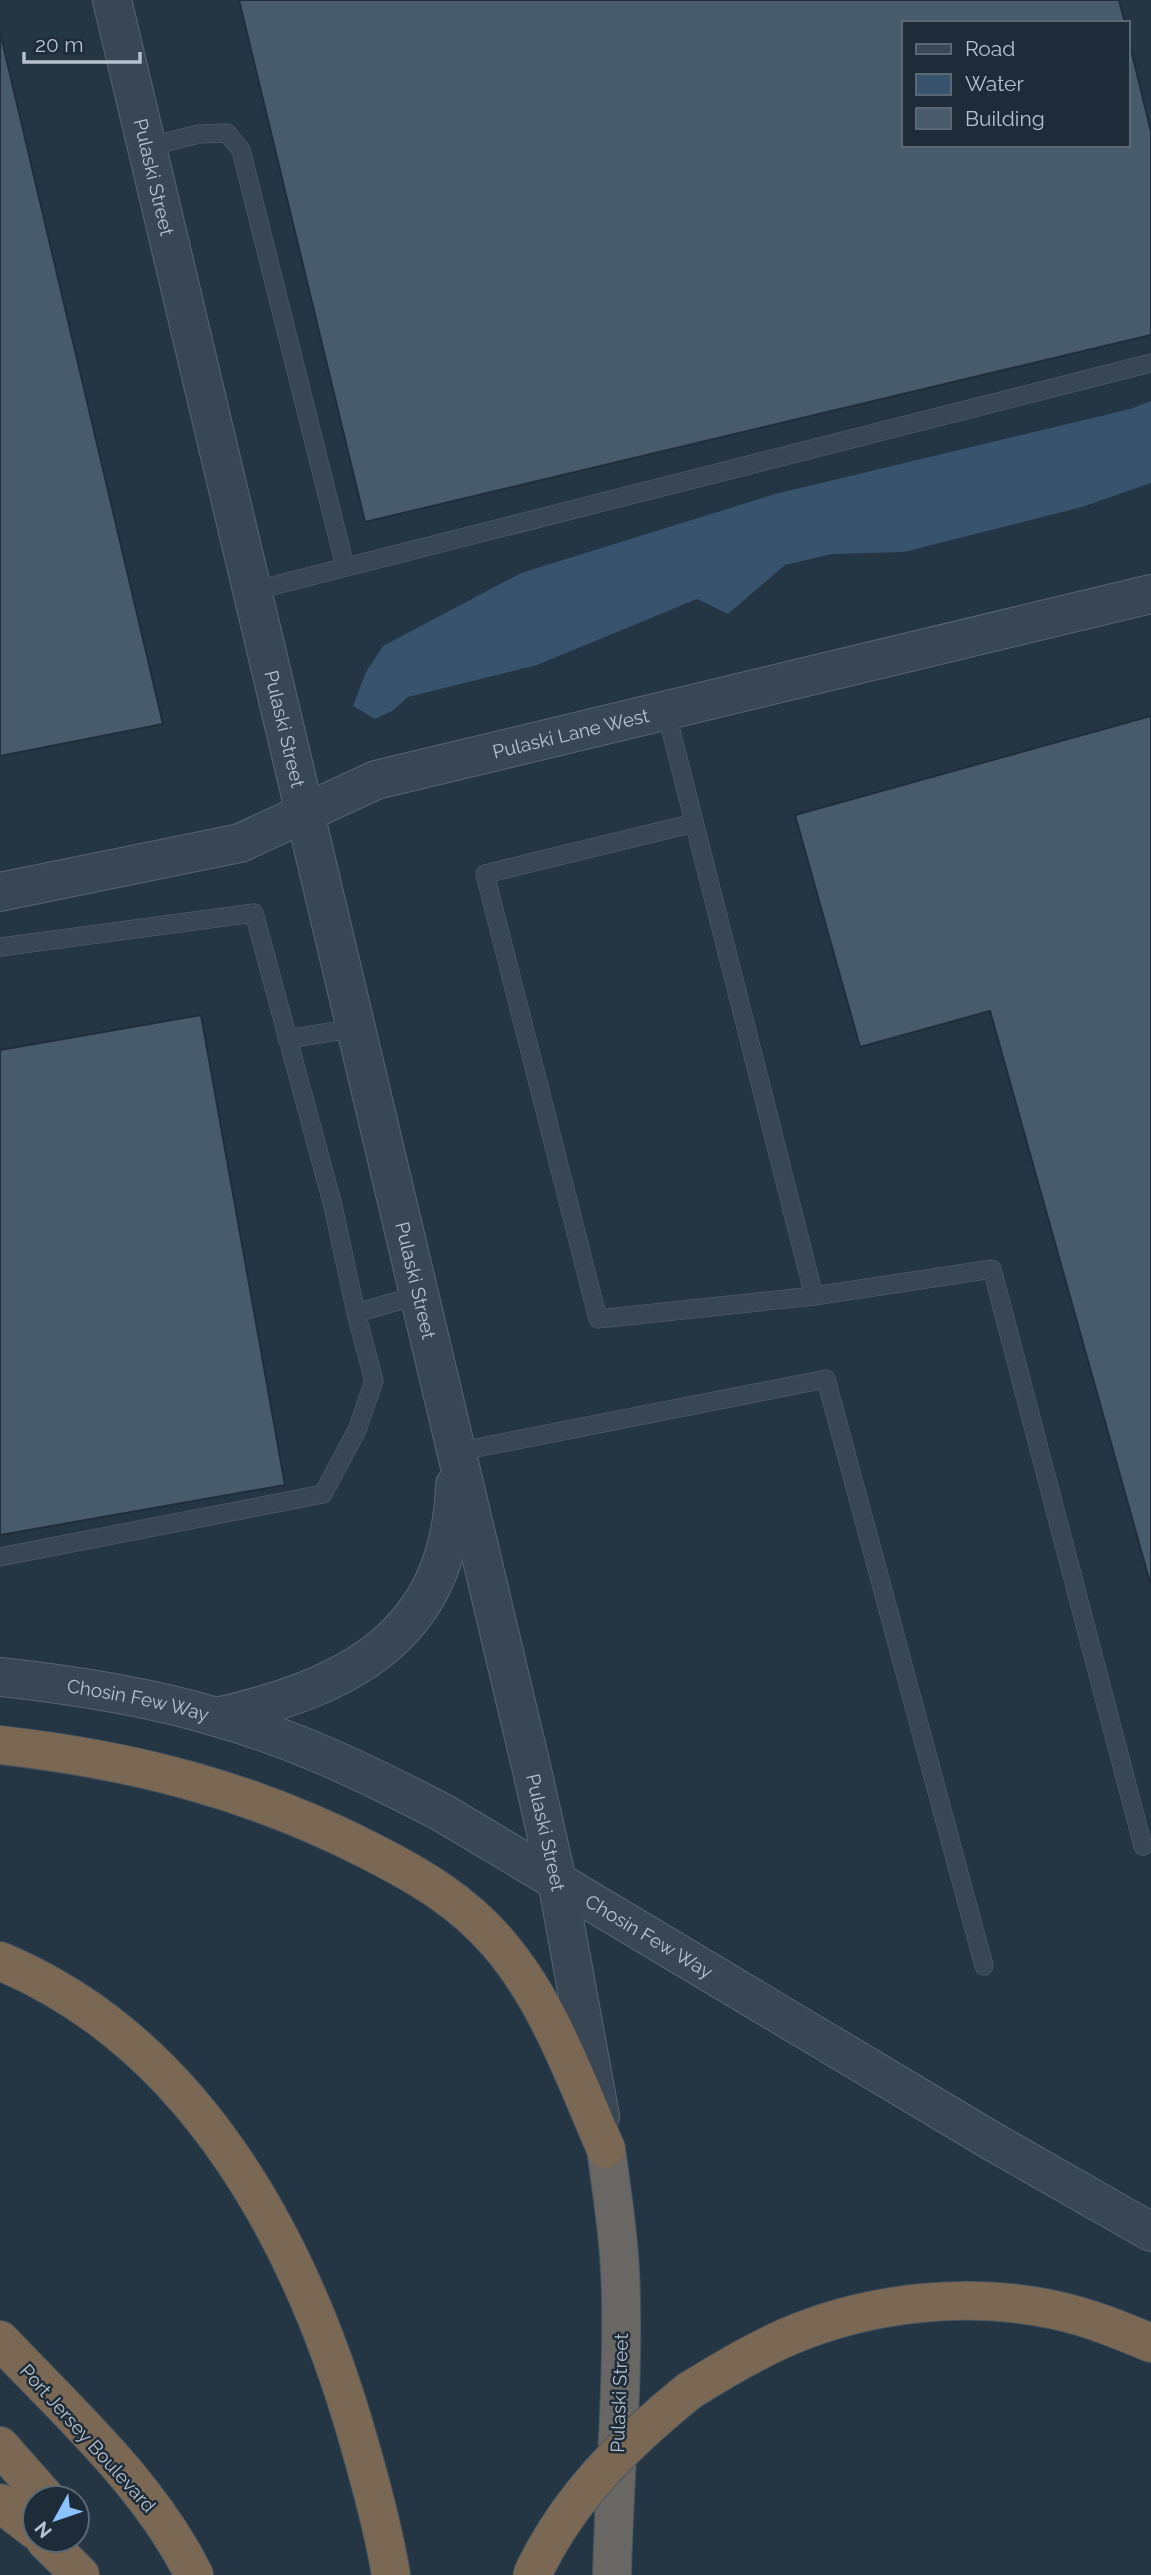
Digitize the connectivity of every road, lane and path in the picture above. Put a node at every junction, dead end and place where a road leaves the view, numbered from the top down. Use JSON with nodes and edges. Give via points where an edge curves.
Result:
{"nodes":[{"id":1,"x":111,"y":0,"type":"edge"},
{"id":2,"x":147,"y":147,"type":"junction"},
{"id":3,"x":1151,"y":363,"type":"edge"},
{"id":4,"x":345,"y":566,"type":"junction"},
{"id":5,"x":252,"y":591,"type":"junction"},
{"id":6,"x":1151,"y":594,"type":"edge"},
{"id":7,"x":666,"y":710,"type":"junction"},
{"id":8,"x":305,"y":814,"type":"junction"},
{"id":9,"x":694,"y":823,"type":"junction"},
{"id":10,"x":0,"y":892,"type":"edge"},
{"id":11,"x":0,"y":947,"type":"edge"},
{"id":12,"x":356,"y":1028,"type":"junction"},
{"id":13,"x":287,"y":1038,"type":"junction"},
{"id":14,"x":419,"y":1295,"type":"junction"},
{"id":15,"x":814,"y":1296,"type":"junction"},
{"id":16,"x":356,"y":1313,"type":"junction"},
{"id":17,"x":456,"y":1452,"type":"junction"},
{"id":18,"x":0,"y":1557,"type":"edge"},
{"id":19,"x":0,"y":1677,"type":"edge"},
{"id":20,"x":217,"y":1717,"type":"junction"},
{"id":21,"x":0,"y":1745,"type":"edge"},
{"id":22,"x":1143,"y":1846,"type":"dead end"},
{"id":23,"x":557,"y":1881,"type":"junction"},
{"id":24,"x":0,"y":1961,"type":"edge"},
{"id":25,"x":984,"y":1966,"type":"dead end"},
{"id":26,"x":606,"y":2149,"type":"junction"},
{"id":27,"x":1151,"y":2232,"type":"edge"},
{"id":28,"x":0,"y":2340,"type":"edge"},
{"id":29,"x":1151,"y":2343,"type":"edge"},
{"id":30,"x":0,"y":2446,"type":"edge"},
{"id":31,"x":34,"y":2484,"type":"edge"},
{"id":32,"x":0,"y":2503,"type":"edge"},
{"id":33,"x":21,"y":2519,"type":"edge"},
{"id":34,"x":59,"y":2554,"type":"edge"},
{"id":35,"x":90,"y":2554,"type":"edge"},
{"id":36,"x":80,"y":2575,"type":"edge"},
{"id":37,"x":105,"y":2575,"type":"edge"},
{"id":38,"x":194,"y":2575,"type":"edge"},
{"id":39,"x":391,"y":2575,"type":"edge"},
{"id":40,"x":532,"y":2575,"type":"edge"},
{"id":41,"x":612,"y":2575,"type":"edge"}],
"edges":[{"from":1,"to":2,"type":"street","name":"Pulaski Street"},
{"from":2,"to":4,"type":"lane","via":[[199,134],[227,133],[241,150]]},
{"from":2,"to":5,"type":"street","name":"Pulaski Street"},
{"from":3,"to":4,"type":"lane"},
{"from":4,"to":5,"type":"lane"},
{"from":5,"to":8,"type":"street","name":"Pulaski Street"},
{"from":6,"to":7,"type":"street","name":"Pulaski Lane West"},
{"from":7,"to":8,"type":"street","name":"Pulaski Lane West","via":[[376,780]]},
{"from":7,"to":9,"type":"lane"},
{"from":8,"to":10,"type":"street","name":"Pulaski Lane West","via":[[240,843]]},
{"from":8,"to":12,"type":"street","name":"Pulaski Street"},
{"from":9,"to":15,"type":"lane"},
{"from":9,"to":15,"type":"lane","via":[[485,874],[598,1319]]},
{"from":11,"to":13,"type":"lane","via":[[254,913]]},
{"from":12,"to":13,"type":"lane"},
{"from":12,"to":14,"type":"street","name":"Pulaski Street"},
{"from":13,"to":16,"type":"lane","via":[[333,1206]]},
{"from":14,"to":16,"type":"lane"},
{"from":14,"to":17,"type":"street","name":"Pulaski Street"},
{"from":15,"to":22,"type":"lane","via":[[992,1269]]},
{"from":16,"to":18,"type":"lane","via":[[374,1381],[357,1430],[323,1494]]},
{"from":17,"to":20,"type":"street","via":[[454,1516],[445,1557],[408,1625],[381,1649],[305,1692]]},
{"from":17,"to":23,"type":"street","name":"Pulaski Street"},
{"from":17,"to":25,"type":"lane","via":[[826,1379]]},
{"from":19,"to":20,"type":"street","name":"Chosin Few Way","via":[[136,1697]]},
{"from":20,"to":23,"type":"street","name":"Chosin Few Way","via":[[372,1776]]},
{"from":21,"to":26,"type":"highway","via":[[122,1763],[198,1781],[343,1837],[441,1890],[474,1916],[529,1984]]},
{"from":23,"to":26,"type":"street","name":"Pulaski Street"},
{"from":23,"to":27,"type":"street","name":"Chosin Few Way"},
{"from":24,"to":39,"type":"highway","via":[[72,1999],[125,2038],[171,2080],[247,2178],[284,2244],[349,2405]]},
{"from":26,"to":41,"type":"highway","name":"Pulaski Street","via":[[621,2300]]},
{"from":28,"to":38,"type":"highway","name":"Port Jersey Boulevard","via":[[124,2472],[159,2516]]},
{"from":29,"to":40,"type":"highway","bridge":true,"via":[[1054,2310],[1000,2303],[894,2306],[788,2336],[689,2391],[606,2464],[571,2508]]},
{"from":30,"to":31,"type":"highway"},
{"from":32,"to":33,"type":"highway"},
{"from":34,"to":36,"type":"highway"},
{"from":35,"to":37,"type":"highway"}]}
